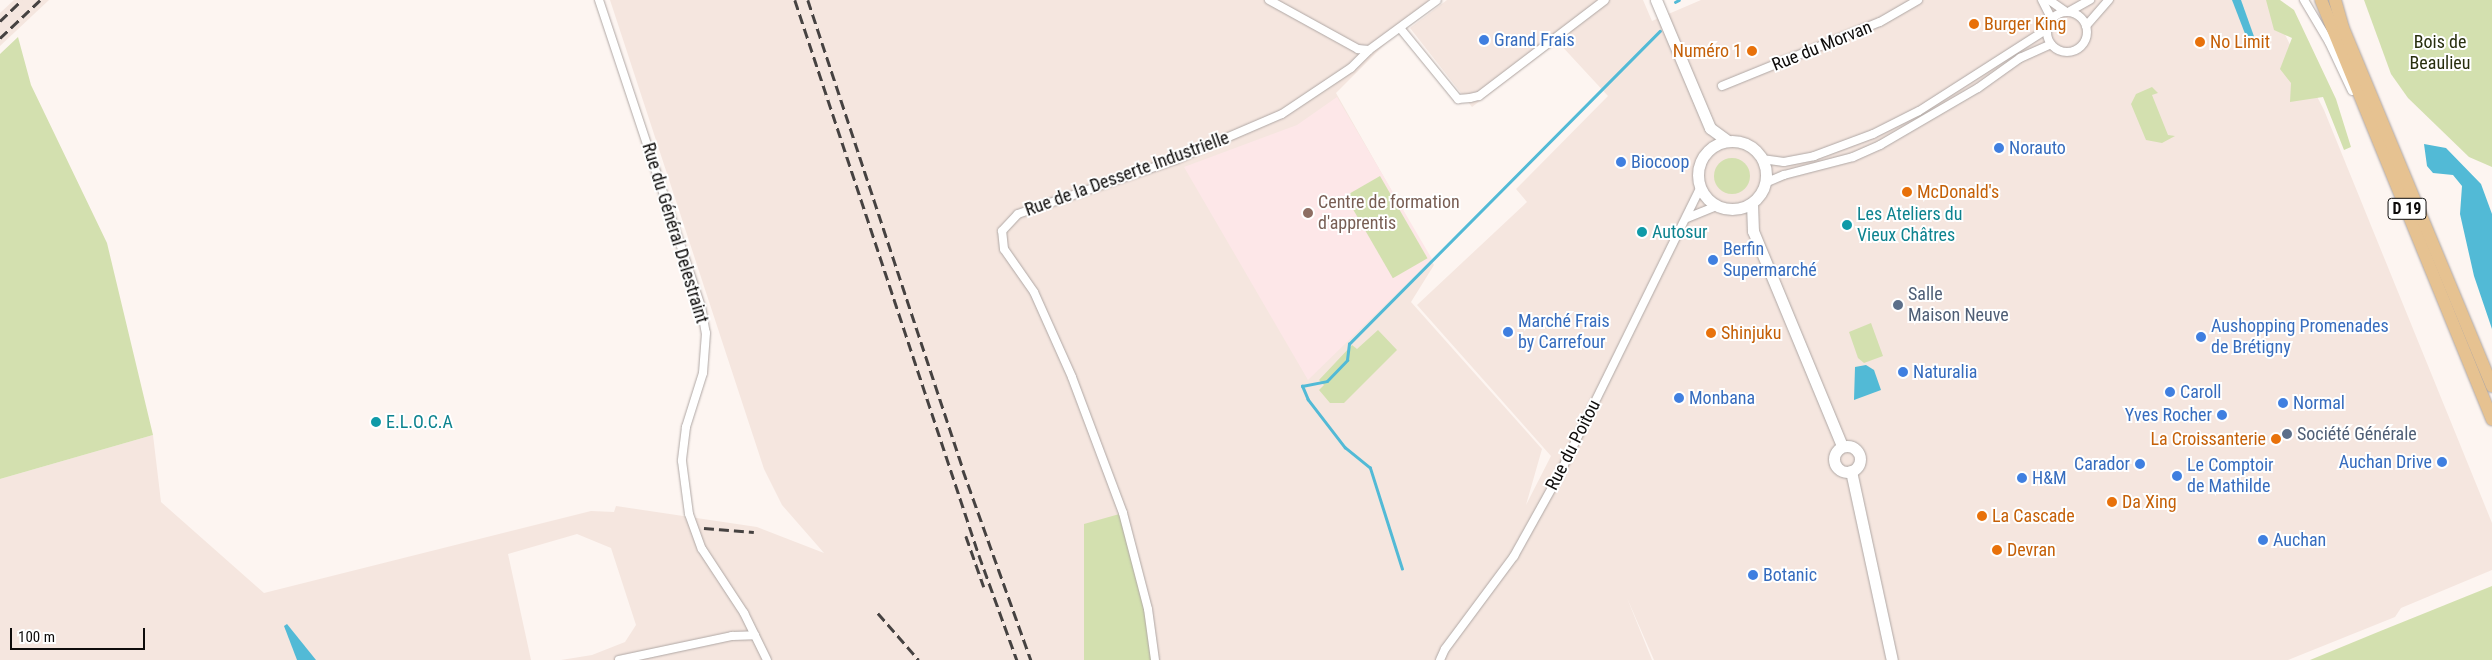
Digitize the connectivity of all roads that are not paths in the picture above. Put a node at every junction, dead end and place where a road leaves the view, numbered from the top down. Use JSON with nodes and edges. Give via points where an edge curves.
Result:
{"nodes":[{"id":1,"x":599,"y":0,"type":"edge"},
{"id":2,"x":1269,"y":0,"type":"edge"},
{"id":3,"x":1437,"y":0,"type":"edge"},
{"id":4,"x":1605,"y":0,"type":"edge"},
{"id":5,"x":1656,"y":0,"type":"edge"},
{"id":6,"x":1918,"y":0,"type":"edge"},
{"id":7,"x":2042,"y":0,"type":"edge"},
{"id":8,"x":2049,"y":0,"type":"edge"},
{"id":9,"x":2090,"y":0,"type":"edge"},
{"id":10,"x":2109,"y":0,"type":"edge"},
{"id":11,"x":2304,"y":0,"type":"edge"},
{"id":12,"x":2321,"y":0,"type":"edge"},
{"id":13,"x":2335,"y":0,"type":"edge"},
{"id":14,"x":2067,"y":11,"type":"junction"},
{"id":15,"x":2051,"y":18,"type":"junction"},
{"id":16,"x":2086,"y":26,"type":"junction"},
{"id":17,"x":1400,"y":28,"type":"junction"},
{"id":18,"x":2046,"y":29,"type":"junction"},
{"id":19,"x":2051,"y":44,"type":"junction"},
{"id":20,"x":1369,"y":50,"type":"junction"},
{"id":21,"x":1722,"y":86,"type":"dead end"},
{"id":22,"x":1710,"y":128,"type":"junction"},
{"id":23,"x":1728,"y":142,"type":"junction"},
{"id":24,"x":1708,"y":151,"type":"junction"},
{"id":25,"x":1762,"y":159,"type":"junction"},
{"id":26,"x":1765,"y":183,"type":"junction"},
{"id":27,"x":1700,"y":188,"type":"junction"},
{"id":28,"x":1752,"y":203,"type":"junction"},
{"id":29,"x":1716,"y":206,"type":"junction"},
{"id":30,"x":1736,"y":209,"type":"junction"},
{"id":31,"x":1687,"y":218,"type":"junction"},
{"id":32,"x":2413,"y":224,"type":"junction"},
{"id":33,"x":1753,"y":231,"type":"junction"},
{"id":34,"x":2492,"y":386,"type":"edge"},
{"id":35,"x":2492,"y":420,"type":"edge"},
{"id":36,"x":1842,"y":446,"type":"junction"},
{"id":37,"x":1851,"y":472,"type":"junction"},
{"id":38,"x":755,"y":635,"type":"junction"},
{"id":39,"x":620,"y":660,"type":"edge"},
{"id":40,"x":767,"y":660,"type":"edge"},
{"id":41,"x":1155,"y":660,"type":"edge"},
{"id":42,"x":1440,"y":660,"type":"edge"},
{"id":43,"x":1892,"y":660,"type":"edge"}],
"edges":[{"from":1,"to":38,"type":"street","name":"Rue du Général Delestraint","via":[[701,306],[706,333],[703,374],[686,427],[682,461],[689,514],[706,557]]},
{"from":2,"to":20,"type":"street","via":[[1358,49]]},
{"from":3,"to":17,"type":"street","name":"Rue de la Desserte Industrielle"},
{"from":4,"to":17,"type":"street","via":[[1479,96],[1470,98],[1458,99]]},
{"from":5,"to":22,"type":"street"},
{"from":6,"to":21,"type":"street","name":"Rue du Morvan","via":[[1880,22]]},
{"from":7,"to":15,"type":"street"},
{"from":8,"to":14,"type":"street"},
{"from":9,"to":14,"type":"street"},
{"from":10,"to":16,"type":"street"},
{"from":11,"to":32,"type":"street","via":[[2329,42]]},
{"from":12,"to":32,"type":"main road","number":"D 19"},
{"from":13,"to":34,"type":"main road","number":"D 19","via":[[2343,28]]},
{"from":14,"to":15,"type":"street"},
{"from":14,"to":16,"type":"street","via":[[2080,16]]},
{"from":15,"to":18,"type":"street"},
{"from":16,"to":19,"type":"street","via":[[2085,40],[2077,49],[2060,51]]},
{"from":17,"to":20,"type":"street","name":"Rue de la Desserte Industrielle"},
{"from":18,"to":19,"type":"street"},
{"from":18,"to":25,"type":"street","via":[[1919,110],[1873,134],[1814,156],[1784,162]]},
{"from":19,"to":26,"type":"street","via":[[2020,58],[1978,88],[1880,145],[1853,157]]},
{"from":20,"to":41,"type":"street","name":"Rue de la Desserte Industrielle","via":[[1351,68],[1282,114],[1175,160],[1018,214],[1002,231],[1004,250],[1034,292],[1072,377],[1123,513],[1148,609]]},
{"from":22,"to":23,"type":"street"},
{"from":22,"to":24,"type":"street"},
{"from":23,"to":24,"type":"street"},
{"from":23,"to":25,"type":"street","via":[[1741,142],[1753,148]]},
{"from":24,"to":27,"type":"street","via":[[1699,168]]},
{"from":25,"to":26,"type":"street"},
{"from":26,"to":28,"type":"street"},
{"from":27,"to":29,"type":"street"},
{"from":27,"to":31,"type":"street","name":"Rue du Poitou"},
{"from":28,"to":30,"type":"street"},
{"from":28,"to":33,"type":"street"},
{"from":29,"to":30,"type":"street"},
{"from":29,"to":31,"type":"street"},
{"from":30,"to":33,"type":"street"},
{"from":31,"to":42,"type":"street","name":"Rue du Poitou","via":[[1559,475],[1514,556]]},
{"from":32,"to":35,"type":"main road","number":"D 19"},
{"from":33,"to":36,"type":"street"},
{"from":36,"to":37,"type":"street","via":[[1834,454],[1835,466]]},
{"from":36,"to":37,"type":"street","via":[[1852,446],[1859,454],[1859,464]]},
{"from":37,"to":43,"type":"street"},
{"from":38,"to":39,"type":"street","via":[[732,636]]},
{"from":38,"to":40,"type":"street","name":"Rue du Général Delestraint"}]}
